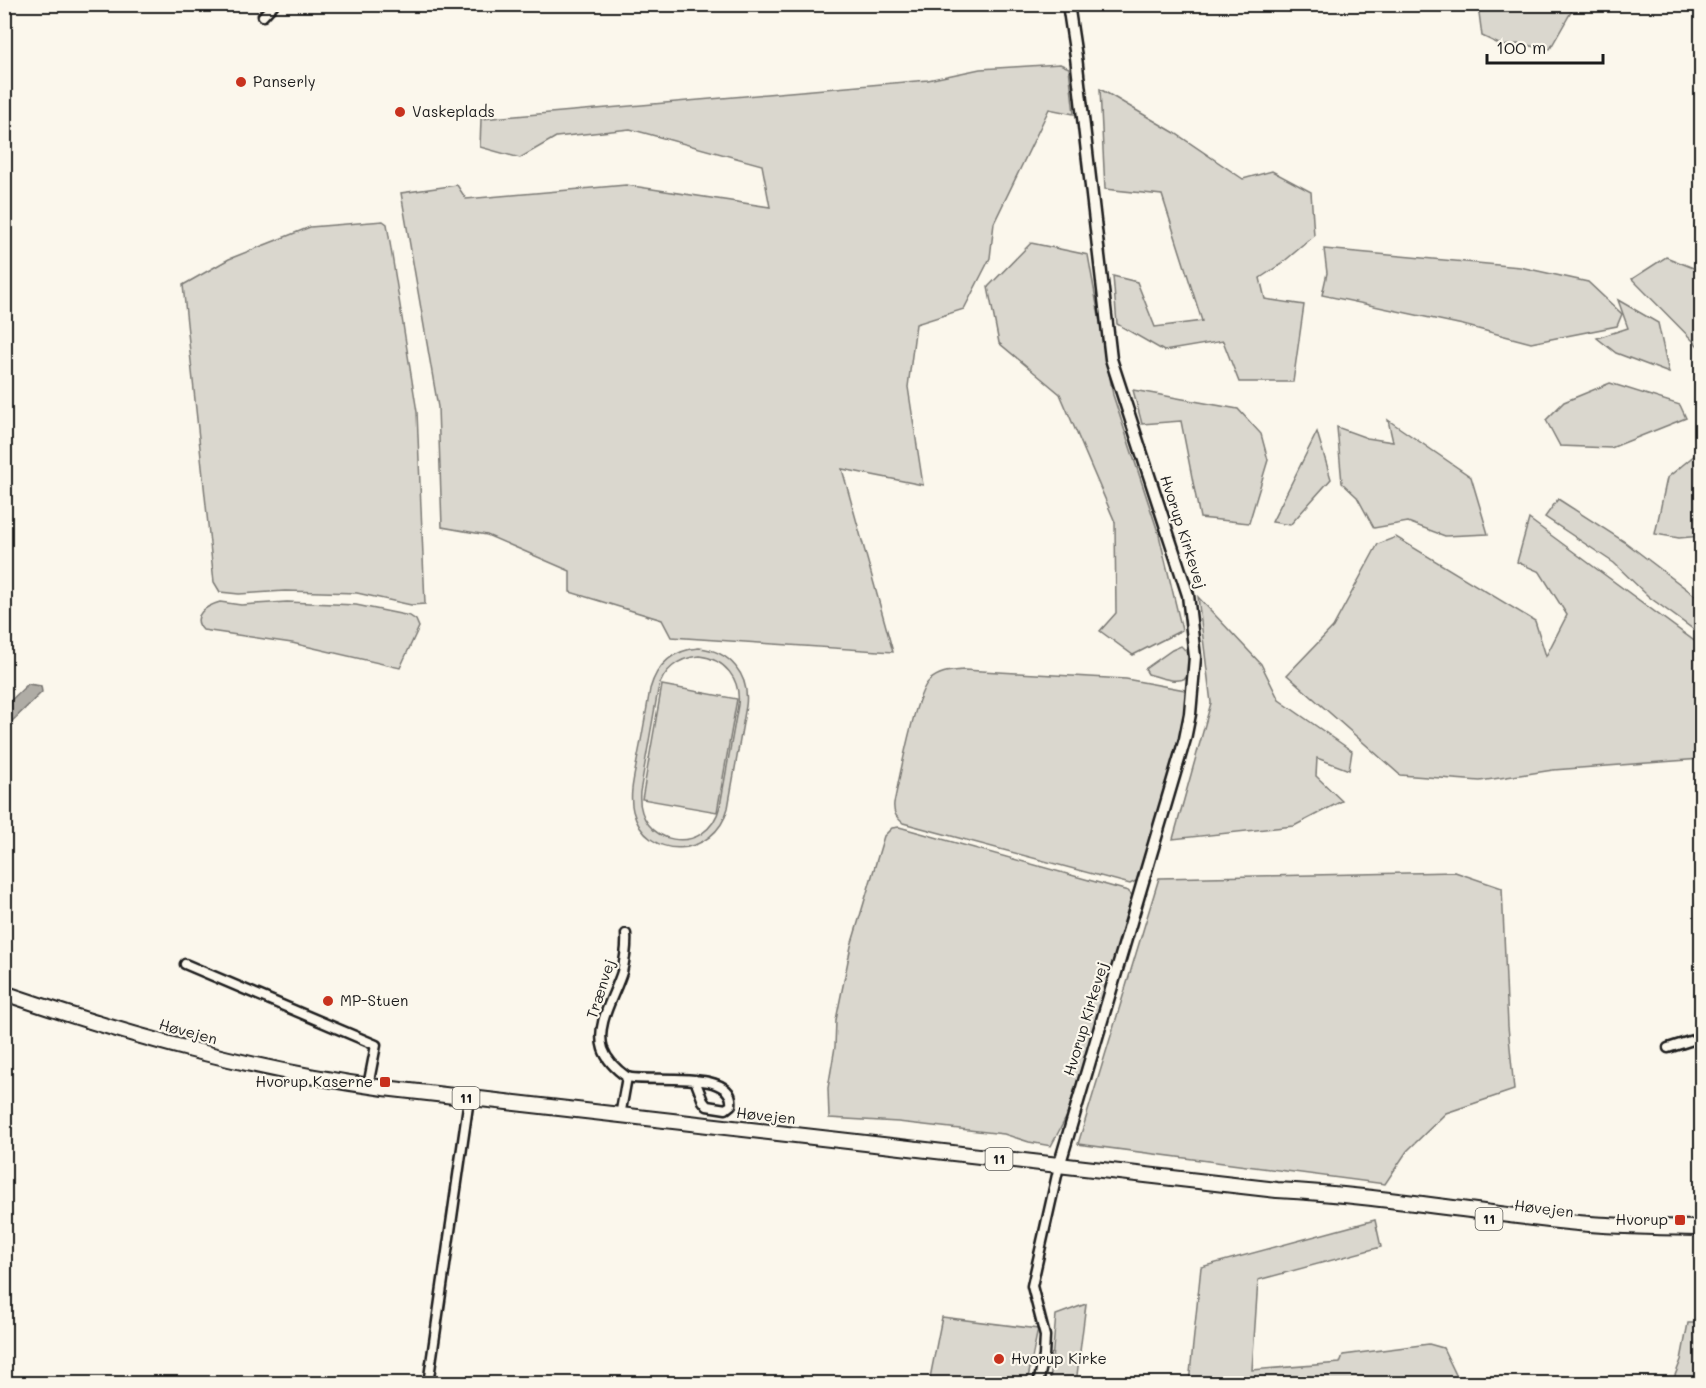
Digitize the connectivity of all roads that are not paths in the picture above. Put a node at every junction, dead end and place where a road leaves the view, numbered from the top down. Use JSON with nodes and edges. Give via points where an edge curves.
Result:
{"nodes":[{"id":1,"x":274,"y":4,"type":"edge"},
{"id":2,"x":1068,"y":4,"type":"edge"},
{"id":3,"x":263,"y":16,"type":"dead end"},
{"id":4,"x":626,"y":934,"type":"dead end"},
{"id":5,"x":185,"y":964,"type":"dead end"},
{"id":6,"x":4,"y":993,"type":"edge"},
{"id":7,"x":1701,"y":1037,"type":"edge"},
{"id":8,"x":1668,"y":1048,"type":"dead end"},
{"id":9,"x":627,"y":1077,"type":"junction"},
{"id":10,"x":695,"y":1080,"type":"junction"},
{"id":11,"x":368,"y":1086,"type":"junction"},
{"id":12,"x":469,"y":1099,"type":"junction"},
{"id":13,"x":620,"y":1116,"type":"junction"},
{"id":14,"x":1059,"y":1166,"type":"junction"},
{"id":15,"x":1277,"y":1190,"type":"junction"},
{"id":16,"x":1701,"y":1228,"type":"edge"},
{"id":17,"x":1701,"y":1236,"type":"edge"},
{"id":18,"x":428,"y":1383,"type":"edge"},
{"id":19,"x":1038,"y":1383,"type":"edge"}],
"edges":[{"from":1,"to":3,"type":"street"},
{"from":2,"to":14,"type":"street","name":"Hvorup Kirkevej","via":[[1111,359],[1186,585],[1195,657],[1185,739]]},
{"from":4,"to":9,"type":"street","name":"Trænvej","via":[[627,949],[601,1036],[609,1060]]},
{"from":5,"to":11,"type":"street","via":[[376,1045]]},
{"from":6,"to":11,"type":"main road","name":"Høvejen","number":"11","via":[[185,1050]]},
{"from":7,"to":8,"type":"street"},
{"from":9,"to":10,"type":"street"},
{"from":9,"to":13,"type":"street"},
{"from":10,"to":10,"type":"street","via":[[723,1086],[732,1099],[731,1105],[726,1109],[707,1106]]},
{"from":11,"to":12,"type":"main road","name":"Høvejen","number":"11"},
{"from":12,"to":13,"type":"main road","name":"Høvejen","number":"11"},
{"from":12,"to":18,"type":"street"},
{"from":13,"to":14,"type":"main road","name":"Høvejen","number":"11"},
{"from":14,"to":15,"type":"main road","name":"Høvejen","number":"11"},
{"from":14,"to":19,"type":"street","via":[[1032,1286],[1045,1336]]},
{"from":15,"to":16,"type":"main road","name":"Høvejen","number":"11","via":[[1337,1193],[1578,1223]]},
{"from":15,"to":17,"type":"main road","name":"Høvejen","number":"11","via":[[1577,1230]]}]}
